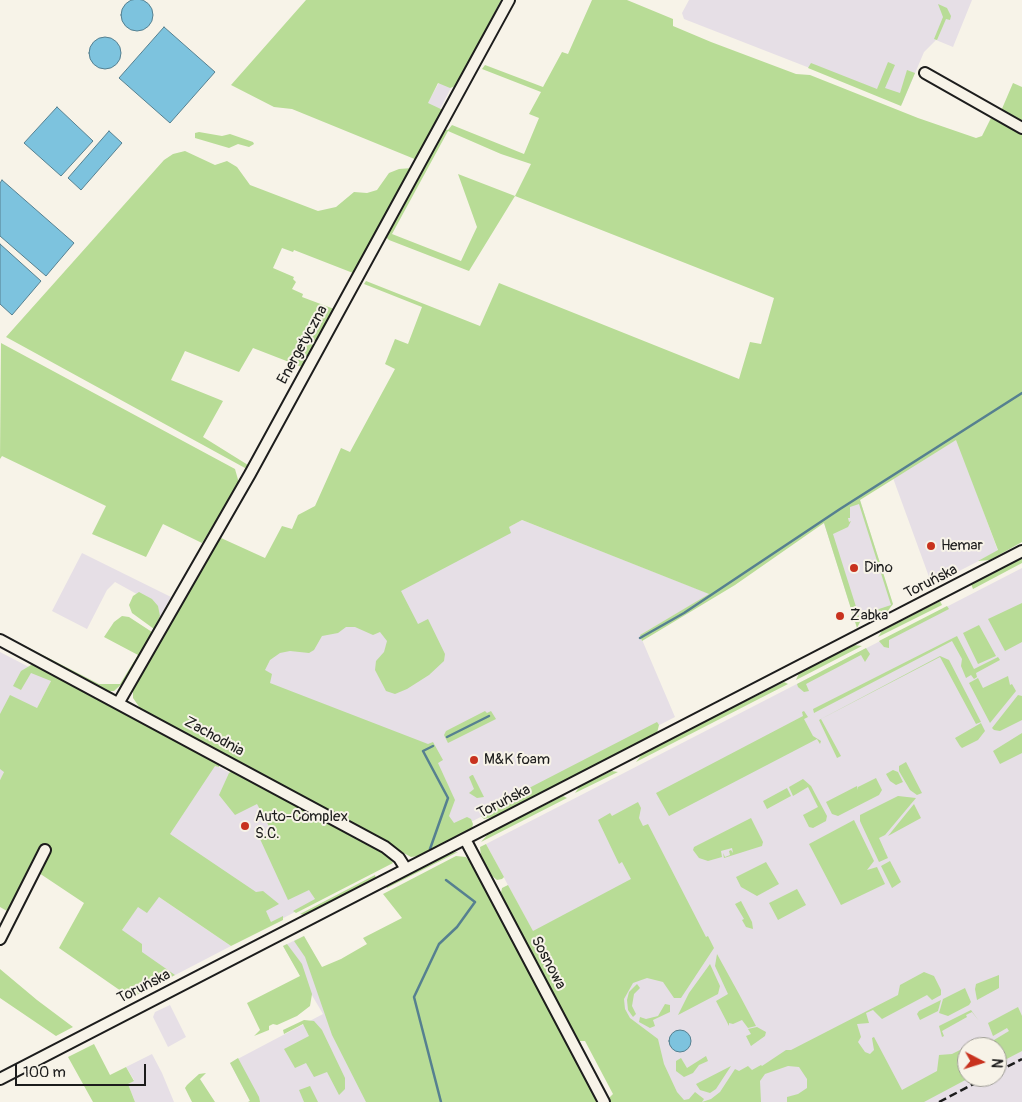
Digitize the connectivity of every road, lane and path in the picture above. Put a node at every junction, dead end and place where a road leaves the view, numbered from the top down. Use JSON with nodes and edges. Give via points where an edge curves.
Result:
{"nodes":[{"id":1,"x":509,"y":0,"type":"edge"},
{"id":2,"x":925,"y":73,"type":"dead end"},
{"id":3,"x":1022,"y":128,"type":"edge"},
{"id":4,"x":1022,"y":552,"type":"edge"},
{"id":5,"x":0,"y":640,"type":"edge"},
{"id":6,"x":119,"y":702,"type":"junction"},
{"id":7,"x":465,"y":839,"type":"junction"},
{"id":8,"x":45,"y":850,"type":"dead end"},
{"id":9,"x":406,"y":869,"type":"junction"},
{"id":10,"x":0,"y":939,"type":"edge"},
{"id":11,"x":0,"y":1079,"type":"edge"},
{"id":12,"x":604,"y":1102,"type":"edge"}],
"edges":[{"from":1,"to":6,"type":"street","name":"Energetyczna","via":[[250,474]]},
{"from":2,"to":3,"type":"street"},
{"from":4,"to":7,"type":"street","name":"Toruńska"},
{"from":5,"to":6,"type":"street","name":"Zachodnia"},
{"from":6,"to":9,"type":"street","name":"Zachodnia","via":[[385,847],[399,858]]},
{"from":7,"to":9,"type":"street","name":"Toruńska"},
{"from":7,"to":12,"type":"street","name":"Sosnowa"},
{"from":8,"to":10,"type":"street"},
{"from":9,"to":11,"type":"street","name":"Toruńska"}]}
